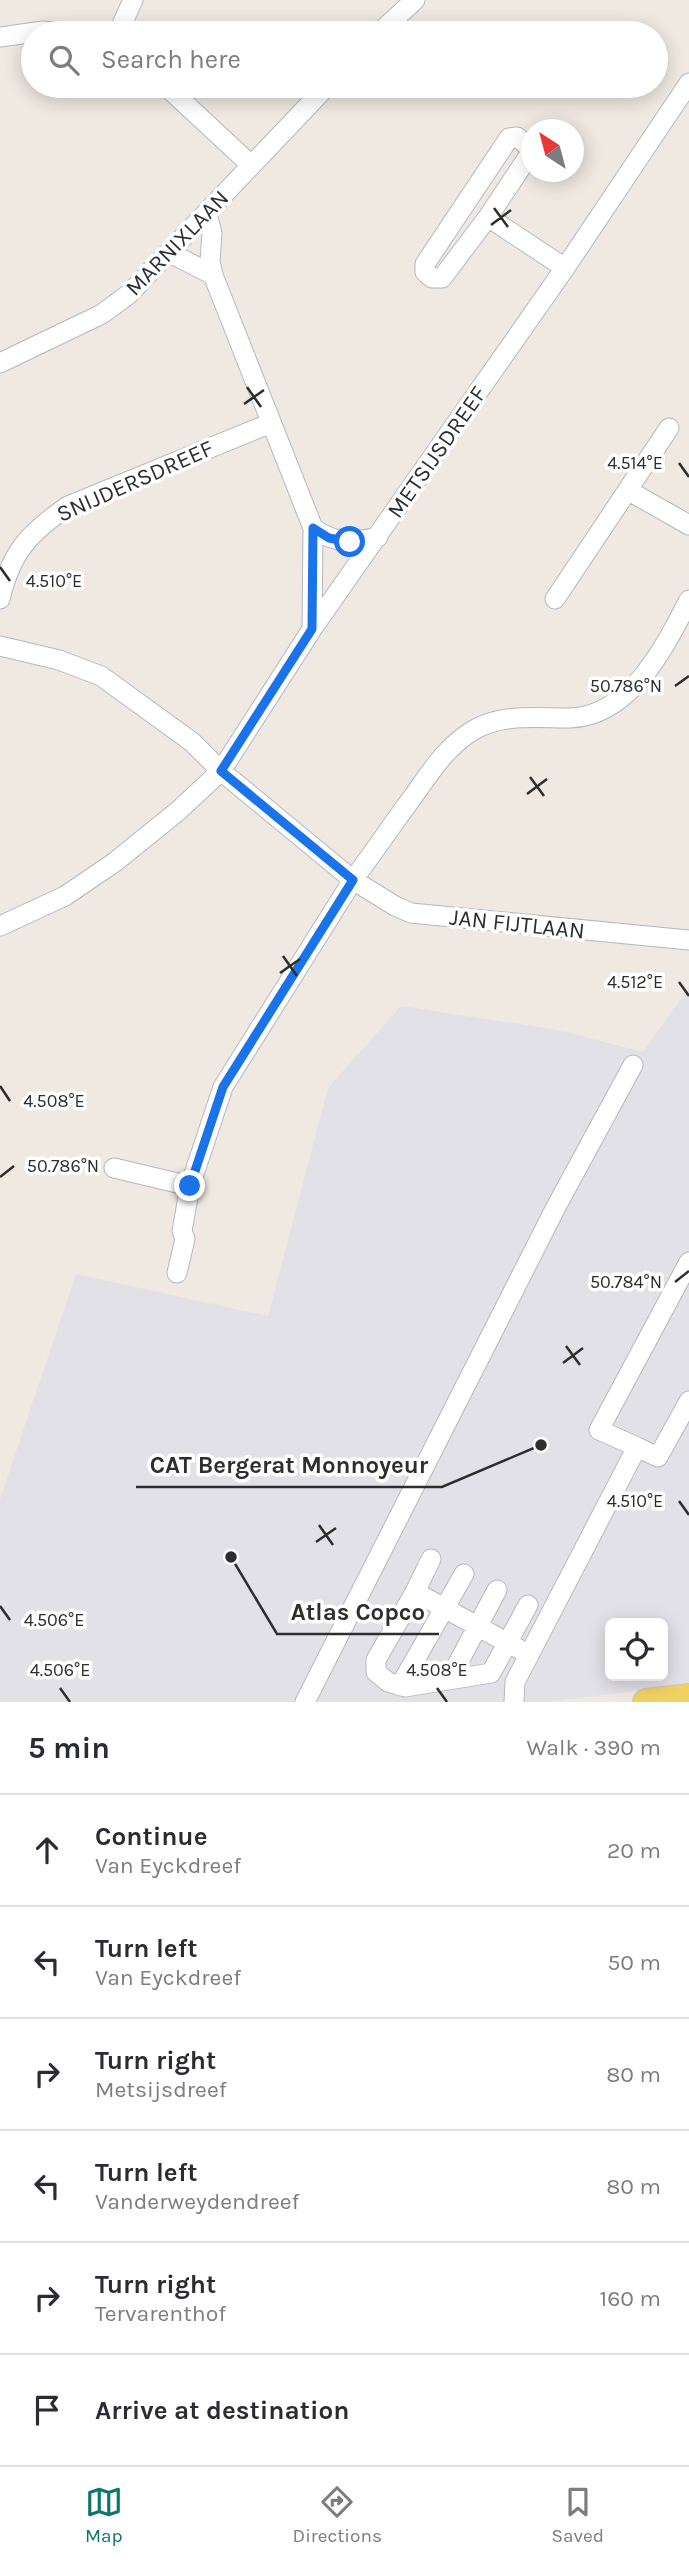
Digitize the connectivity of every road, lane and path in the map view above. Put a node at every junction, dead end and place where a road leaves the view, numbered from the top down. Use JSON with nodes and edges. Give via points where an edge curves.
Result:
{"nodes":[{"id":1,"x":133,"y":0,"type":"edge"},
{"id":2,"x":415,"y":0,"type":"edge"},
{"id":3,"x":123,"y":21,"type":"edge"},
{"id":4,"x":392,"y":21,"type":"edge"},
{"id":5,"x":21,"y":34,"type":"edge"},
{"id":6,"x":0,"y":37,"type":"edge"},
{"id":7,"x":689,"y":83,"type":"edge"},
{"id":8,"x":179,"y":98,"type":"edge"},
{"id":9,"x":315,"y":98,"type":"edge"},
{"id":10,"x":251,"y":165,"type":"junction"},
{"id":11,"x":207,"y":214,"type":"junction"},
{"id":12,"x":488,"y":217,"type":"junction"},
{"id":13,"x":170,"y":253,"type":"junction"},
{"id":14,"x":565,"y":268,"type":"junction"},
{"id":15,"x":213,"y":275,"type":"junction"},
{"id":16,"x":0,"y":363,"type":"edge"},
{"id":17,"x":271,"y":423,"type":"junction"},
{"id":18,"x":668,"y":428,"type":"dead end"},
{"id":19,"x":629,"y":491,"type":"junction"},
{"id":20,"x":689,"y":525,"type":"edge"},
{"id":21,"x":313,"y":528,"type":"junction"},
{"id":22,"x":378,"y":537,"type":"junction"},
{"id":23,"x":0,"y":599,"type":"edge"},
{"id":24,"x":555,"y":600,"type":"dead end"},
{"id":25,"x":689,"y":600,"type":"edge"},
{"id":26,"x":312,"y":629,"type":"junction"},
{"id":27,"x":0,"y":646,"type":"edge"},
{"id":28,"x":221,"y":771,"type":"junction"},
{"id":29,"x":353,"y":880,"type":"junction"},
{"id":30,"x":0,"y":926,"type":"edge"},
{"id":31,"x":689,"y":940,"type":"edge"},
{"id":32,"x":633,"y":1065,"type":"dead end"},
{"id":33,"x":114,"y":1168,"type":"dead end"},
{"id":34,"x":190,"y":1186,"type":"junction"},
{"id":35,"x":689,"y":1262,"type":"edge"},
{"id":36,"x":177,"y":1273,"type":"dead end"},
{"id":37,"x":689,"y":1401,"type":"edge"},
{"id":38,"x":636,"y":1447,"type":"junction"},
{"id":39,"x":431,"y":1559,"type":"dead end"},
{"id":40,"x":464,"y":1574,"type":"dead end"},
{"id":41,"x":497,"y":1590,"type":"dead end"},
{"id":42,"x":415,"y":1592,"type":"junction"},
{"id":43,"x":528,"y":1605,"type":"dead end"},
{"id":44,"x":444,"y":1608,"type":"junction"},
{"id":45,"x":477,"y":1626,"type":"junction"},
{"id":46,"x":508,"y":1643,"type":"junction"},
{"id":47,"x":529,"y":1655,"type":"junction"},
{"id":48,"x":449,"y":1680,"type":"junction"},
{"id":49,"x":400,"y":1686,"type":"junction"},
{"id":50,"x":689,"y":1696,"type":"edge"},
{"id":51,"x":305,"y":1702,"type":"edge"},
{"id":52,"x":514,"y":1702,"type":"edge"},
{"id":53,"x":646,"y":1702,"type":"edge"}],
"edges":[{"from":1,"to":3,"type":"street"},
{"from":2,"to":4,"type":"street"},
{"from":5,"to":6,"type":"street"},
{"from":7,"to":14,"type":"street","name":"METSIJSDREEF"},
{"from":8,"to":10,"type":"street"},
{"from":9,"to":10,"type":"street","name":"MARNIXLAAN"},
{"from":10,"to":11,"type":"street","name":"MARNIXLAAN"},
{"from":11,"to":13,"type":"street","name":"MARNIXLAAN"},
{"from":11,"to":15,"type":"street"},
{"from":12,"to":12,"type":"street","via":[[530,154],[517,137],[509,138],[425,264],[425,272],[442,278]]},
{"from":12,"to":14,"type":"street"},
{"from":13,"to":15,"type":"street"},
{"from":13,"to":16,"type":"street","name":"MARNIXLAAN","via":[[102,314]]},
{"from":14,"to":22,"type":"street","name":"METSIJSDREEF"},
{"from":15,"to":17,"type":"street"},
{"from":17,"to":21,"type":"street"},
{"from":17,"to":23,"type":"street","name":"SNIJDERSDREEF","via":[[68,506],[40,525],[23,545],[5,576]]},
{"from":18,"to":19,"type":"street"},
{"from":19,"to":20,"type":"street"},
{"from":19,"to":24,"type":"street"},
{"from":21,"to":22,"type":"street","via":[[338,541]]},
{"from":21,"to":26,"type":"street"},
{"from":22,"to":26,"type":"street","name":"METSIJSDREEF"},
{"from":25,"to":29,"type":"street","via":[[657,660],[617,700],[573,718],[500,720],[474,729],[449,747]]},
{"from":26,"to":28,"type":"street","name":"METSIJSDREEF"},
{"from":27,"to":28,"type":"street","via":[[101,676],[192,742]]},
{"from":28,"to":29,"type":"street","name":"JAN FIJTLAAN"},
{"from":28,"to":30,"type":"street","name":"METSIJSDREEF","via":[[115,862],[65,896]]},
{"from":29,"to":31,"type":"street","name":"JAN FIJTLAAN","via":[[411,914]]},
{"from":29,"to":34,"type":"street","via":[[223,1087]]},
{"from":32,"to":51,"type":"street"},
{"from":33,"to":34,"type":"street"},
{"from":34,"to":36,"type":"street"},
{"from":35,"to":38,"type":"street","via":[[599,1430]]},
{"from":37,"to":38,"type":"street","via":[[659,1457]]},
{"from":38,"to":47,"type":"street"},
{"from":39,"to":42,"type":"street"},
{"from":40,"to":44,"type":"street"},
{"from":41,"to":45,"type":"street"},
{"from":42,"to":44,"type":"street"},
{"from":42,"to":49,"type":"street","via":[[376,1660],[376,1672]]},
{"from":43,"to":46,"type":"street"},
{"from":44,"to":45,"type":"street"},
{"from":44,"to":49,"type":"street"},
{"from":45,"to":46,"type":"street"},
{"from":45,"to":48,"type":"street"},
{"from":46,"to":47,"type":"street"},
{"from":46,"to":48,"type":"street","via":[[491,1673]]},
{"from":47,"to":52,"type":"street","via":[[515,1682]]},
{"from":48,"to":49,"type":"street"},
{"from":50,"to":53,"type":"main road"}]}
